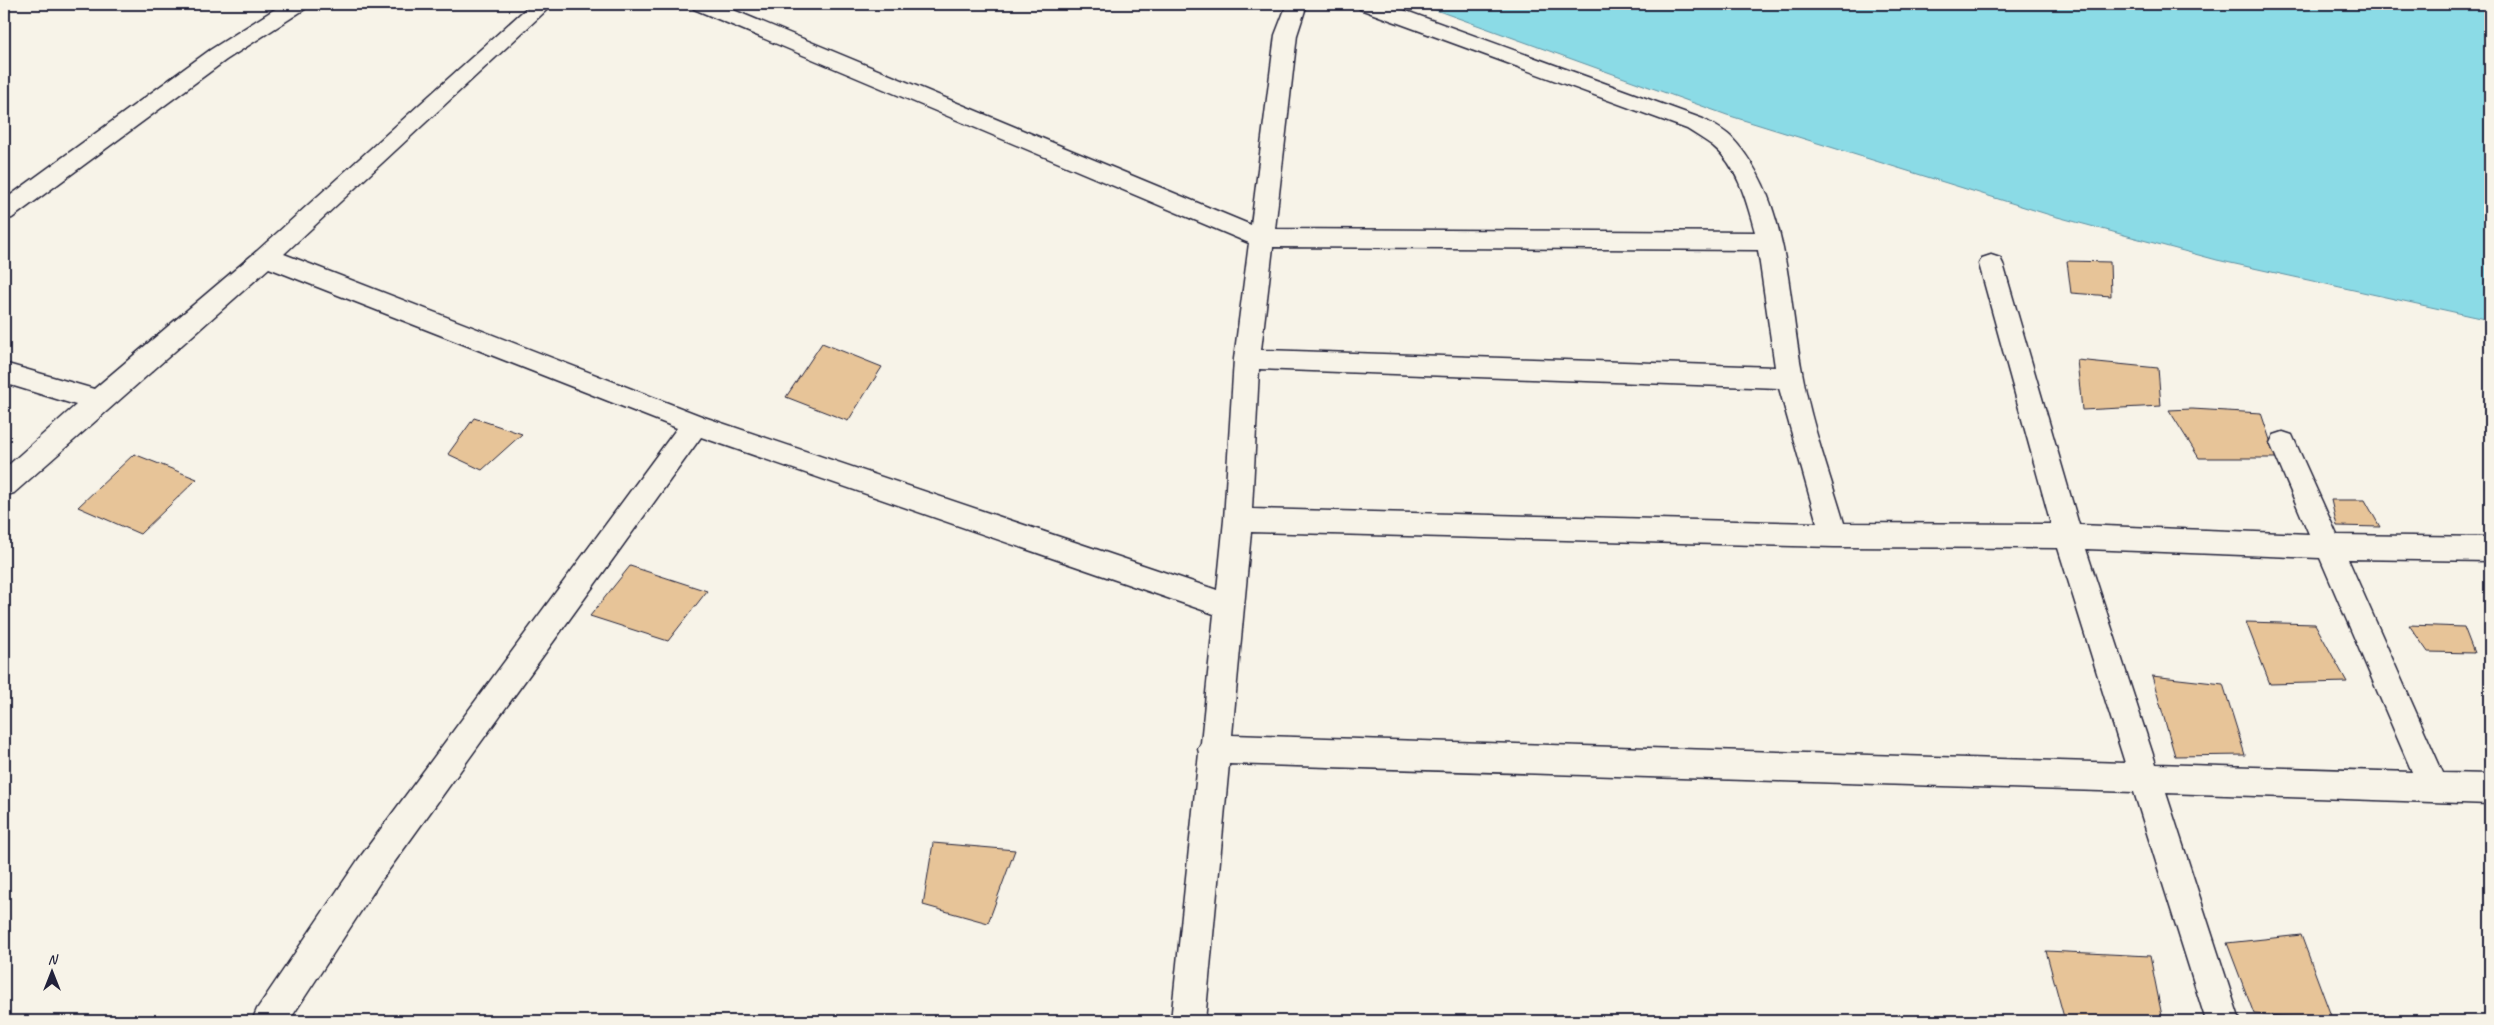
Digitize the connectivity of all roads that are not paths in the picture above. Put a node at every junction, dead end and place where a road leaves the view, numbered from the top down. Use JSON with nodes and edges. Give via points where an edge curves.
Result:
{"nodes":[{"id":1,"x":298,"y":4,"type":"edge"},
{"id":2,"x":543,"y":4,"type":"edge"},
{"id":3,"x":701,"y":4,"type":"edge"},
{"id":4,"x":1297,"y":4,"type":"edge"},
{"id":5,"x":1367,"y":4,"type":"edge"},
{"id":6,"x":4,"y":212,"type":"edge"},
{"id":7,"x":1260,"y":238,"type":"junction"},
{"id":8,"x":1769,"y":241,"type":"junction"},
{"id":9,"x":266,"y":257,"type":"junction"},
{"id":10,"x":1991,"y":264,"type":"dead end"},
{"id":11,"x":1247,"y":359,"type":"junction"},
{"id":12,"x":4,"y":373,"type":"edge"},
{"id":13,"x":1790,"y":378,"type":"junction"},
{"id":14,"x":98,"y":401,"type":"junction"},
{"id":15,"x":695,"y":424,"type":"junction"},
{"id":16,"x":2283,"y":443,"type":"dead end"},
{"id":17,"x":4,"y":485,"type":"edge"},
{"id":18,"x":1238,"y":520,"type":"junction"},
{"id":19,"x":1834,"y":535,"type":"junction"},
{"id":20,"x":2068,"y":536,"type":"junction"},
{"id":21,"x":2330,"y":547,"type":"junction"},
{"id":22,"x":2490,"y":549,"type":"edge"},
{"id":23,"x":1228,"y":607,"type":"junction"},
{"id":24,"x":1213,"y":749,"type":"junction"},
{"id":25,"x":2146,"y":777,"type":"junction"},
{"id":26,"x":2434,"y":787,"type":"junction"},
{"id":27,"x":2490,"y":788,"type":"edge"},
{"id":28,"x":268,"y":1021,"type":"edge"},
{"id":29,"x":1188,"y":1021,"type":"edge"},
{"id":30,"x":2223,"y":1021,"type":"edge"}],
"edges":[{"from":1,"to":6,"type":"street","via":[[218,56]]},
{"from":2,"to":9,"type":"street"},
{"from":3,"to":7,"type":"street"},
{"from":4,"to":7,"type":"street","via":[[1286,35]]},
{"from":5,"to":8,"type":"street","via":[[1703,127],[1730,147],[1740,161],[1767,226]]},
{"from":7,"to":8,"type":"street"},
{"from":7,"to":11,"type":"street"},
{"from":8,"to":13,"type":"street"},
{"from":9,"to":14,"type":"street"},
{"from":9,"to":15,"type":"street"},
{"from":10,"to":20,"type":"street"},
{"from":11,"to":13,"type":"street"},
{"from":11,"to":18,"type":"street"},
{"from":12,"to":14,"type":"street"},
{"from":13,"to":19,"type":"street"},
{"from":14,"to":17,"type":"street"},
{"from":15,"to":23,"type":"street"},
{"from":15,"to":28,"type":"street","via":[[369,871]]},
{"from":16,"to":21,"type":"street"},
{"from":18,"to":19,"type":"street"},
{"from":18,"to":23,"type":"street"},
{"from":19,"to":20,"type":"street"},
{"from":20,"to":21,"type":"street"},
{"from":20,"to":25,"type":"street"},
{"from":21,"to":22,"type":"street"},
{"from":21,"to":26,"type":"street"},
{"from":23,"to":24,"type":"street"},
{"from":24,"to":25,"type":"street"},
{"from":24,"to":29,"type":"street"},
{"from":25,"to":26,"type":"street"},
{"from":25,"to":30,"type":"street"},
{"from":26,"to":27,"type":"street"}]}
